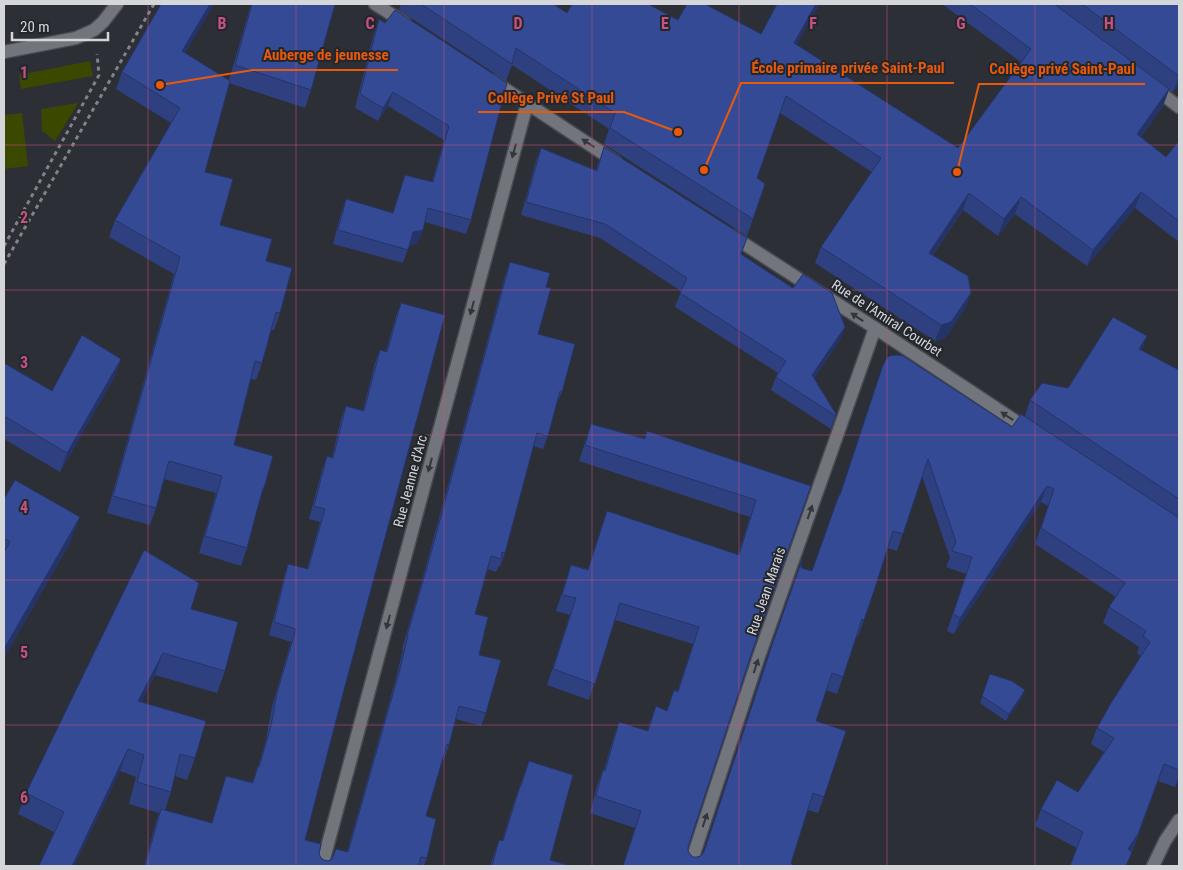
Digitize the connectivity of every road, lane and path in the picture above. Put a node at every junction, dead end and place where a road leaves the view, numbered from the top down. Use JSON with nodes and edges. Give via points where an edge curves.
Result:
{"nodes":[{"id":1,"x":117,"y":4,"type":"edge"},
{"id":2,"x":154,"y":4,"type":"edge"},
{"id":3,"x":375,"y":4,"type":"edge"},
{"id":4,"x":94,"y":30,"type":"junction"},
{"id":5,"x":415,"y":30,"type":"edge"},
{"id":6,"x":4,"y":52,"type":"edge"},
{"id":7,"x":479,"y":72,"type":"edge"},
{"id":8,"x":1140,"y":78,"type":"edge"},
{"id":9,"x":527,"y":104,"type":"junction"},
{"id":10,"x":1179,"y":107,"type":"edge"},
{"id":11,"x":626,"y":168,"type":"edge"},
{"id":12,"x":718,"y":227,"type":"edge"},
{"id":13,"x":4,"y":246,"type":"edge"},
{"id":14,"x":4,"y":264,"type":"edge"},
{"id":15,"x":875,"y":328,"type":"junction"},
{"id":16,"x":1040,"y":437,"type":"edge"},
{"id":17,"x":1179,"y":820,"type":"edge"},
{"id":18,"x":322,"y":866,"type":"edge"},
{"id":19,"x":690,"y":866,"type":"edge"},
{"id":20,"x":1153,"y":866,"type":"edge"}],
"edges":[{"from":1,"to":4,"type":"street"},
{"from":2,"to":14,"type":"path"},
{"from":3,"to":5,"type":"street"},
{"from":4,"to":6,"type":"street","via":[[76,38]]},
{"from":4,"to":13,"type":"path","via":[[100,75]]},
{"from":7,"to":9,"type":"street"},
{"from":8,"to":10,"type":"street"},
{"from":11,"to":9,"type":"street","one_way":true},
{"from":9,"to":18,"type":"street","name":"Rue Jeanne d'Arc","one_way":true},
{"from":15,"to":12,"type":"street","name":"Rue de l'Amiral Courbet","one_way":true},
{"from":16,"to":15,"type":"street","name":"Rue de l'Amiral Courbet","one_way":true},
{"from":19,"to":15,"type":"street","name":"Rue Jean Marais","one_way":true,"via":[[758,659]]},
{"from":17,"to":20,"type":"street"}]}
